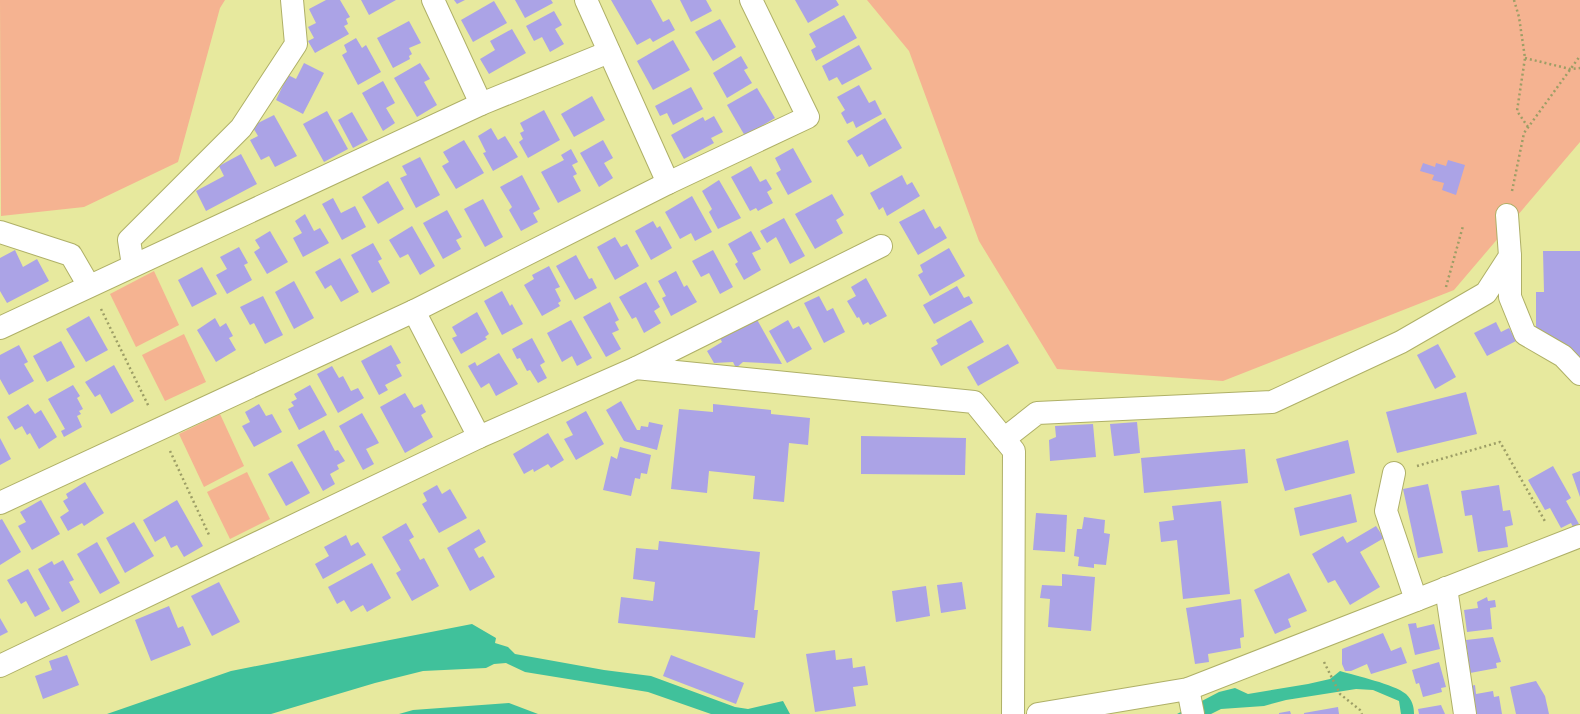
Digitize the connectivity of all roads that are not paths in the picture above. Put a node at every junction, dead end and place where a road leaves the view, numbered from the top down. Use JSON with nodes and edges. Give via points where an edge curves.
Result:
{"nodes":[{"id":1,"x":292,"y":0,"type":"edge"},
{"id":2,"x":433,"y":0,"type":"edge"},
{"id":3,"x":586,"y":0,"type":"edge"},
{"id":4,"x":751,"y":0,"type":"edge"},
{"id":5,"x":609,"y":52,"type":"junction"},
{"id":6,"x":481,"y":104,"type":"junction"},
{"id":7,"x":668,"y":183,"type":"junction"},
{"id":8,"x":1507,"y":215,"type":"road end"},
{"id":9,"x":0,"y":232,"type":"edge"},
{"id":10,"x":881,"y":246,"type":"dead end"},
{"id":11,"x":1510,"y":256,"type":"junction"},
{"id":12,"x":133,"y":265,"type":"junction"},
{"id":13,"x":89,"y":286,"type":"junction"},
{"id":14,"x":414,"y":312,"type":"junction"},
{"id":15,"x":0,"y":328,"type":"edge"},
{"id":16,"x":636,"y":368,"type":"junction"},
{"id":17,"x":1580,"y":374,"type":"edge"},
{"id":18,"x":479,"y":437,"type":"junction"},
{"id":19,"x":1004,"y":439,"type":"junction"},
{"id":20,"x":1394,"y":473,"type":"road end"},
{"id":21,"x":0,"y":504,"type":"edge"},
{"id":22,"x":1580,"y":536,"type":"edge"},
{"id":23,"x":1446,"y":588,"type":"junction"},
{"id":24,"x":1416,"y":600,"type":"junction"},
{"id":25,"x":0,"y":666,"type":"edge"},
{"id":26,"x":1188,"y":689,"type":"junction"},
{"id":27,"x":1013,"y":714,"type":"edge"},
{"id":28,"x":1038,"y":714,"type":"edge"},
{"id":29,"x":1193,"y":714,"type":"edge"},
{"id":30,"x":1465,"y":714,"type":"edge"}],
"edges":[{"from":1,"to":12,"type":"street","via":[[296,44],[241,128],[130,240]]},
{"from":2,"to":6,"type":"street"},
{"from":3,"to":5,"type":"street"},
{"from":4,"to":7,"type":"street","via":[[808,117]]},
{"from":5,"to":6,"type":"street"},
{"from":5,"to":7,"type":"street"},
{"from":6,"to":12,"type":"street"},
{"from":7,"to":14,"type":"street"},
{"from":8,"to":11,"type":"street"},
{"from":9,"to":13,"type":"street","via":[[72,255]]},
{"from":10,"to":16,"type":"street"},
{"from":11,"to":17,"type":"street","via":[[1510,297],[1525,334],[1563,356]]},
{"from":11,"to":19,"type":"street","via":[[1486,293],[1401,342],[1272,402],[1037,413]]},
{"from":12,"to":13,"type":"street"},
{"from":13,"to":15,"type":"street"},
{"from":14,"to":18,"type":"street"},
{"from":14,"to":21,"type":"street"},
{"from":16,"to":18,"type":"street"},
{"from":16,"to":19,"type":"street","via":[[974,402]]},
{"from":18,"to":25,"type":"street"},
{"from":19,"to":27,"type":"street","via":[[1014,451]]},
{"from":20,"to":24,"type":"street","via":[[1386,511]]},
{"from":22,"to":23,"type":"street"},
{"from":23,"to":24,"type":"street"},
{"from":23,"to":30,"type":"street"},
{"from":24,"to":26,"type":"street"},
{"from":26,"to":28,"type":"street"},
{"from":26,"to":29,"type":"street"}]}
